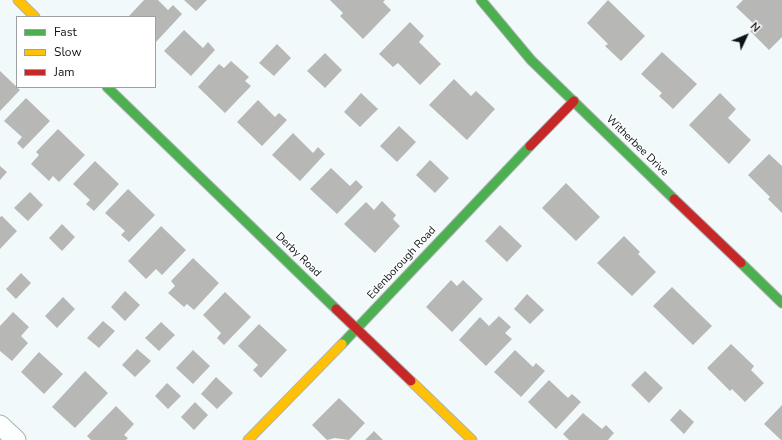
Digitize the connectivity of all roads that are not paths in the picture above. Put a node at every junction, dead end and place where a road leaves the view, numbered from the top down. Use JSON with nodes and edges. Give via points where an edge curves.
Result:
{"nodes":[{"id":1,"x":18,"y":0,"type":"edge"},
{"id":2,"x":480,"y":0,"type":"edge"},
{"id":3,"x":34,"y":16,"type":"edge"},
{"id":4,"x":108,"y":88,"type":"edge"},
{"id":5,"x":574,"y":102,"type":"junction"},
{"id":6,"x":782,"y":303,"type":"edge"},
{"id":7,"x":356,"y":328,"type":"junction"},
{"id":8,"x":0,"y":425,"type":"edge"},
{"id":9,"x":16,"y":440,"type":"edge"},
{"id":10,"x":248,"y":440,"type":"edge"},
{"id":11,"x":472,"y":440,"type":"edge"}],
"edges":[{"from":1,"to":3,"type":"street"},
{"from":2,"to":5,"type":"street","name":"Witherbee Drive","via":[[531,60]]},
{"from":4,"to":7,"type":"street","name":"Derby Road"},
{"from":5,"to":6,"type":"street","name":"Witherbee Drive"},
{"from":5,"to":7,"type":"street","name":"Edenborough Road"},
{"from":7,"to":10,"type":"street","name":"Edenborough Road"},
{"from":7,"to":11,"type":"street","name":"Derby Road"},
{"from":8,"to":9,"type":"street"}]}
